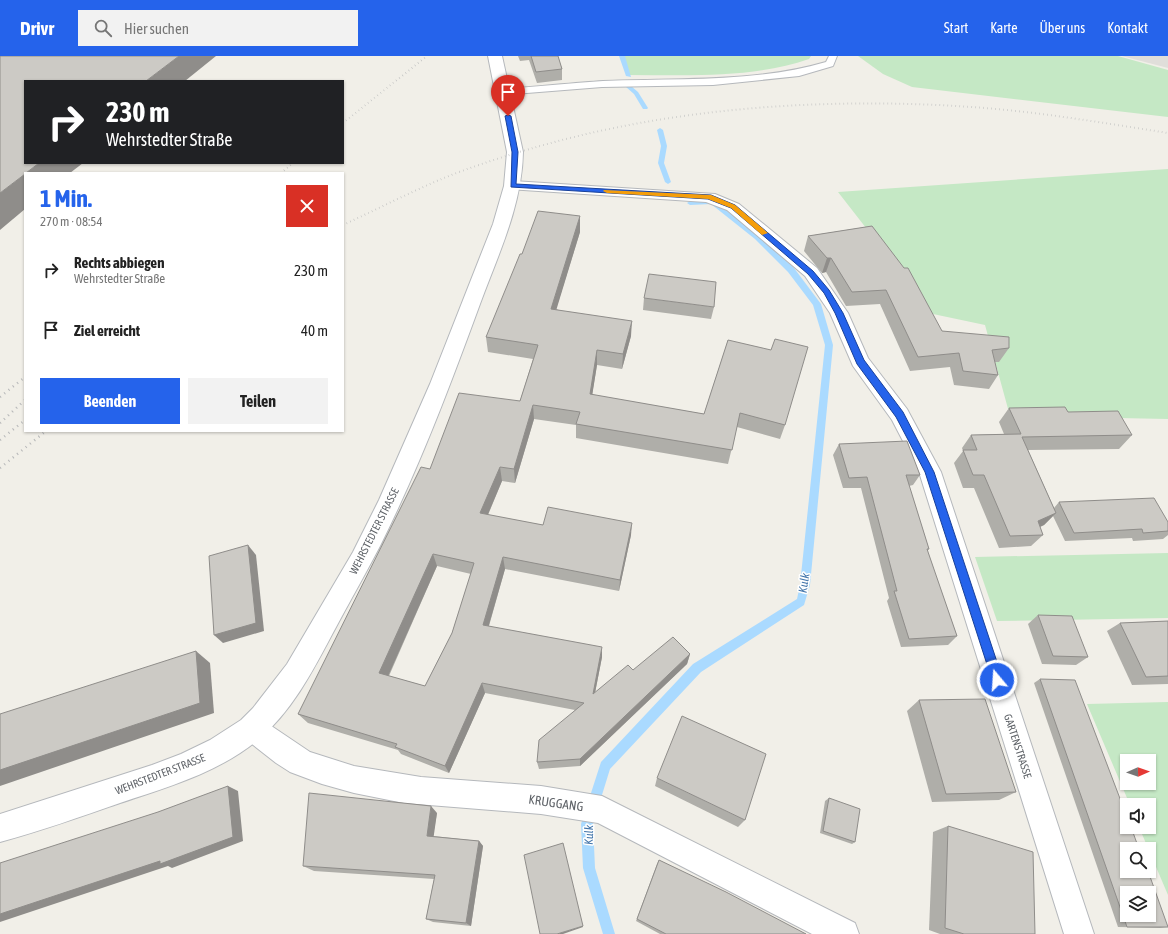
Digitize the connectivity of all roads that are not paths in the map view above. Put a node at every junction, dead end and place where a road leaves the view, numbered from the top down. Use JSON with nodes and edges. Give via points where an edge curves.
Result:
{"nodes":[{"id":1,"x":495,"y":56,"type":"edge"},
{"id":2,"x":833,"y":56,"type":"edge"},
{"id":3,"x":503,"y":92,"type":"junction"},
{"id":4,"x":513,"y":186,"type":"junction"},
{"id":5,"x":252,"y":728,"type":"junction"},
{"id":6,"x":0,"y":828,"type":"edge"},
{"id":7,"x":844,"y":934,"type":"edge"},
{"id":8,"x":1079,"y":934,"type":"edge"}],
"edges":[{"from":1,"to":3,"type":"street","name":"WEHRSTEDTER STRASSE"},
{"from":2,"to":3,"type":"lane","via":[[830,64],[799,73],[713,82],[602,84]]},
{"from":3,"to":4,"type":"street","name":"WEHRSTEDTER STRASSE","via":[[515,152]]},
{"from":4,"to":5,"type":"street","name":"WEHRSTEDTER STRASSE","via":[[444,377],[376,530],[314,643],[282,693]]},
{"from":4,"to":8,"type":"street","name":"GARTENSTRASSE","via":[[709,197],[733,206],[811,272],[839,313],[860,362],[900,414],[930,472]]},
{"from":5,"to":6,"type":"street","name":"WEHRSTEDTER STRASSE","via":[[225,747],[198,761],[36,819]]},
{"from":5,"to":7,"type":"street","name":"KRUGGANG","via":[[306,764],[360,781],[436,793],[545,799],[588,807]]}]}
